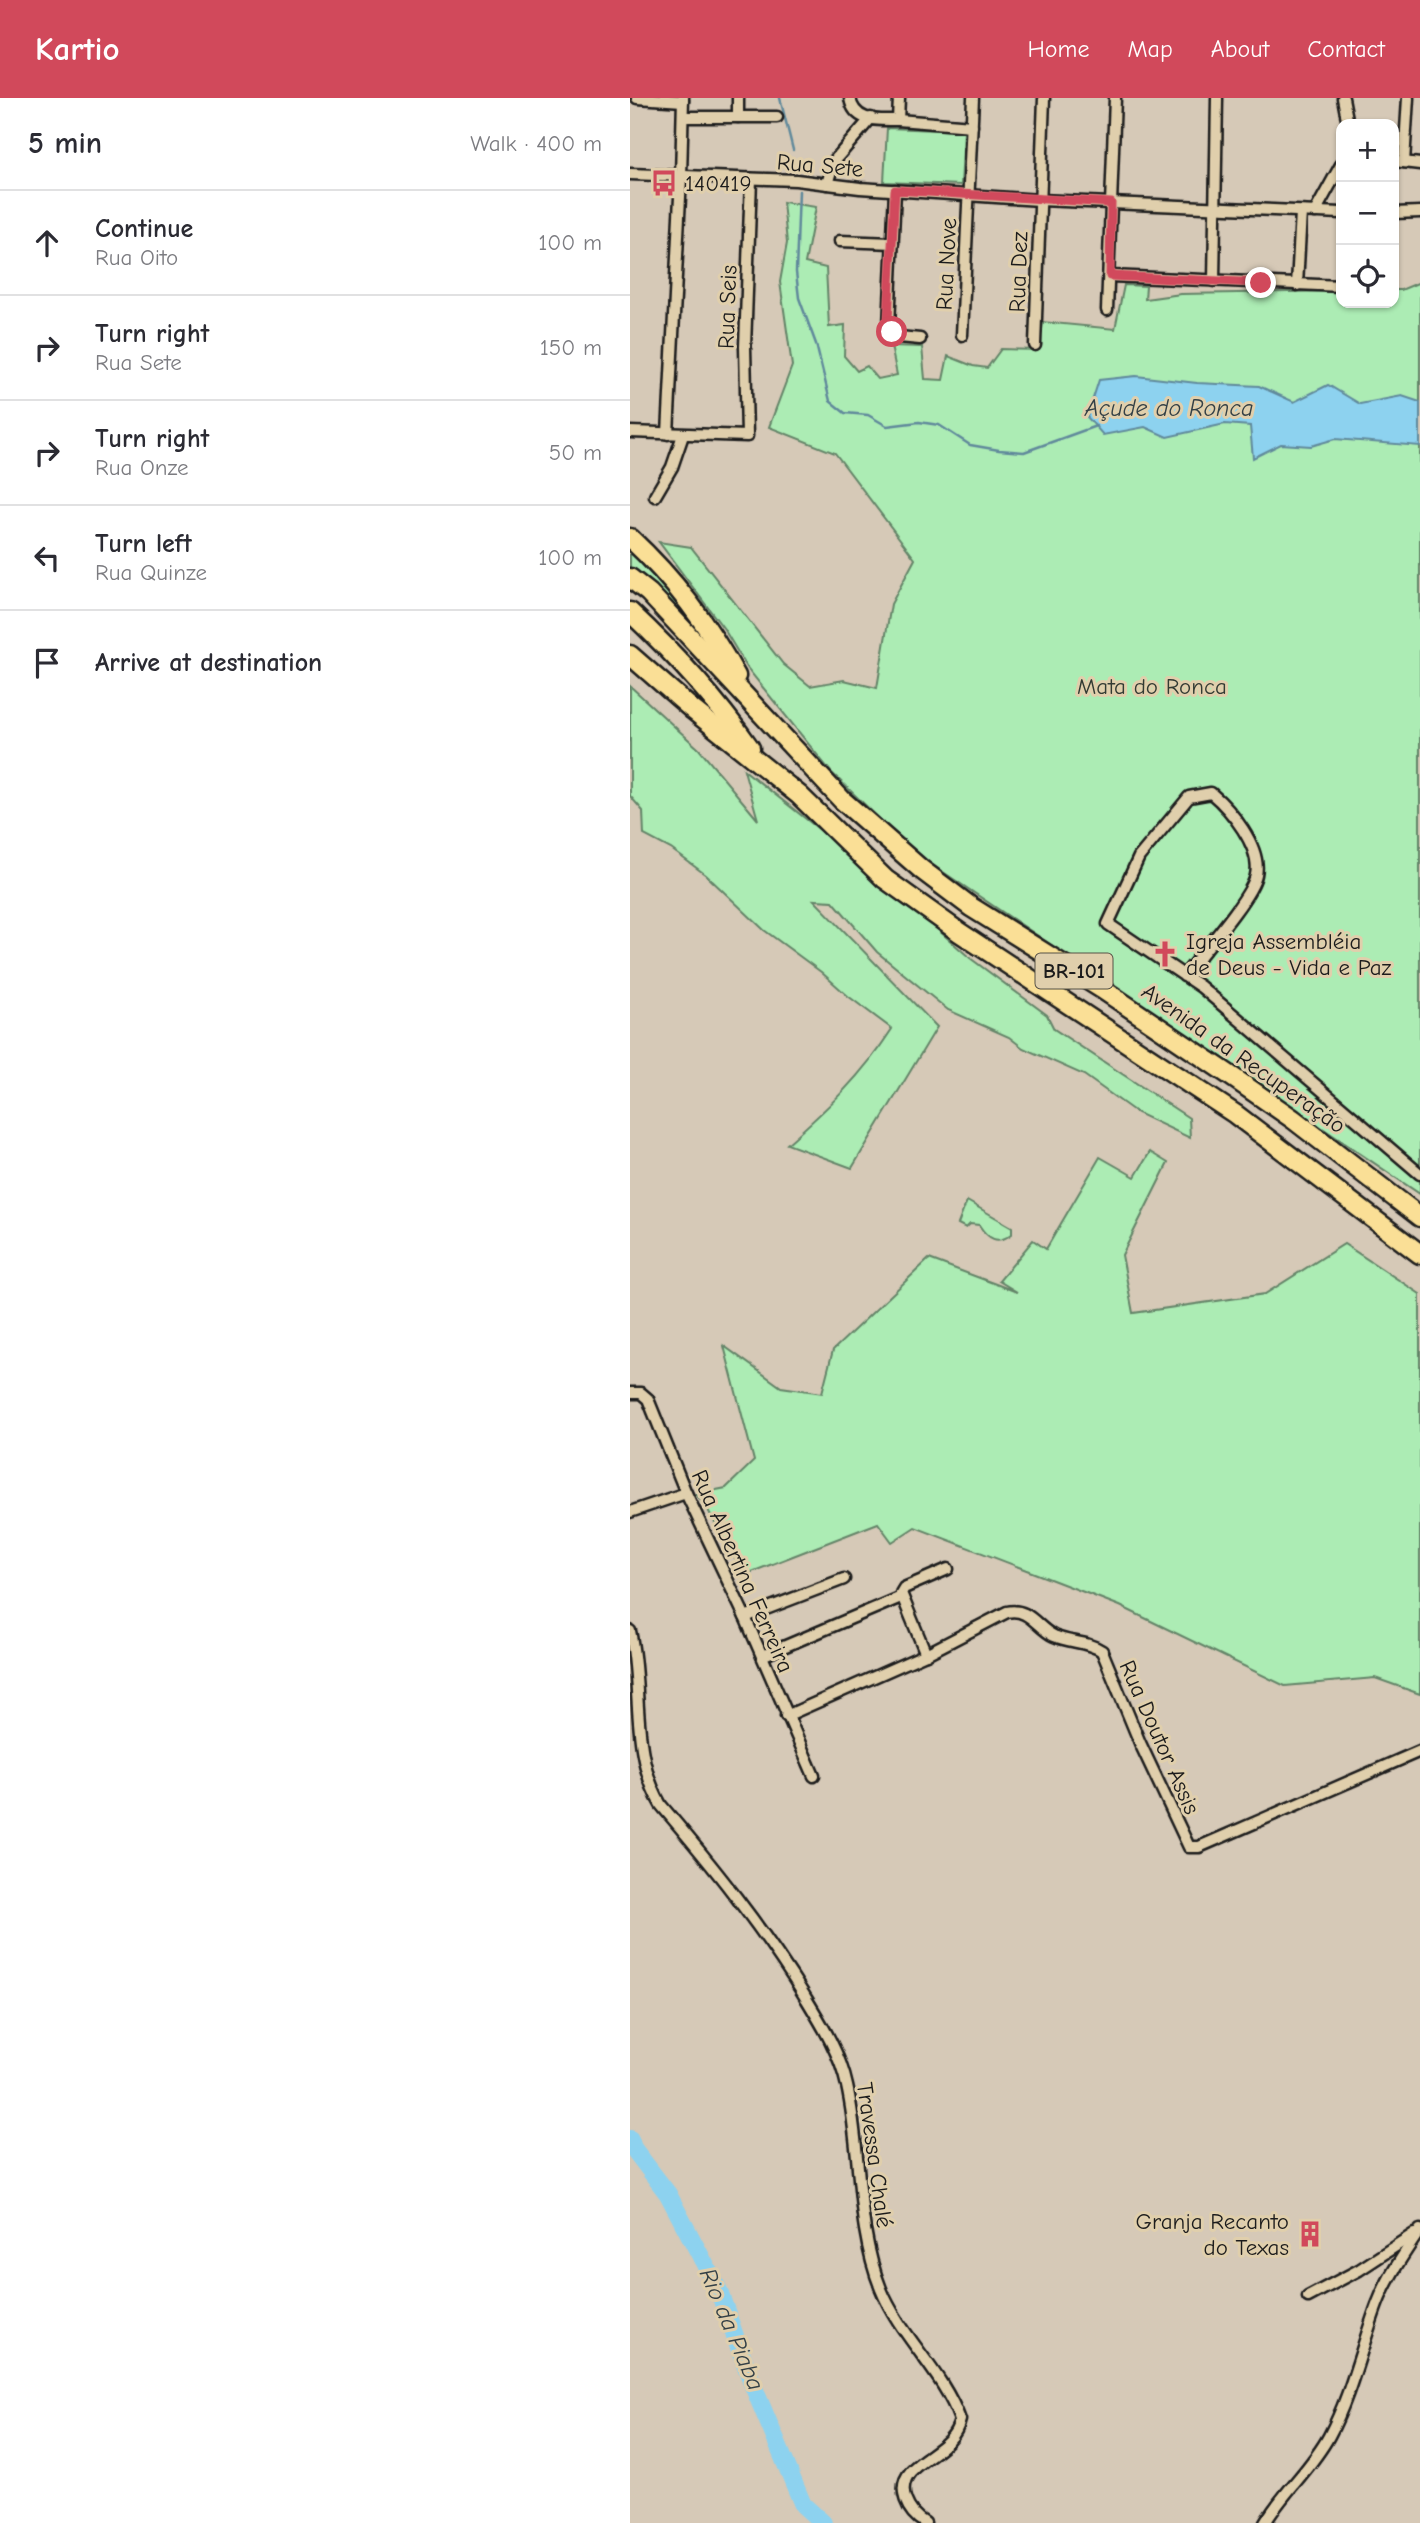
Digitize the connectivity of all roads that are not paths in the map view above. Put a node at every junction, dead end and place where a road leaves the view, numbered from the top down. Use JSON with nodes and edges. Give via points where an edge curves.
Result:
{"nodes":[{"id":1,"x":638,"y":98,"type":"edge"},
{"id":2,"x":738,"y":98,"type":"edge"},
{"id":3,"x":850,"y":98,"type":"edge"},
{"id":4,"x":899,"y":98,"type":"edge"},
{"id":5,"x":973,"y":98,"type":"edge"},
{"id":6,"x":1044,"y":98,"type":"edge"},
{"id":7,"x":1115,"y":98,"type":"edge"},
{"id":8,"x":1217,"y":98,"type":"edge"},
{"id":9,"x":1343,"y":98,"type":"edge"},
{"id":10,"x":1408,"y":98,"type":"edge"},
{"id":11,"x":683,"y":99,"type":"edge"},
{"id":12,"x":683,"y":117,"type":"junction"},
{"id":13,"x":738,"y":117,"type":"junction"},
{"id":14,"x":777,"y":117,"type":"dead end"},
{"id":15,"x":871,"y":118,"type":"junction"},
{"id":16,"x":1347,"y":119,"type":"edge"},
{"id":17,"x":898,"y":120,"type":"junction"},
{"id":18,"x":972,"y":126,"type":"junction"},
{"id":19,"x":1399,"y":161,"type":"edge"},
{"id":20,"x":1420,"y":164,"type":"edge"},
{"id":21,"x":630,"y":174,"type":"edge"},
{"id":22,"x":1336,"y":174,"type":"edge"},
{"id":23,"x":681,"y":177,"type":"junction"},
{"id":24,"x":751,"y":179,"type":"junction"},
{"id":25,"x":827,"y":184,"type":"junction"},
{"id":26,"x":895,"y":190,"type":"junction"},
{"id":27,"x":968,"y":196,"type":"junction"},
{"id":28,"x":1040,"y":200,"type":"junction"},
{"id":29,"x":1111,"y":203,"type":"junction"},
{"id":30,"x":1216,"y":207,"type":"junction"},
{"id":31,"x":1301,"y":212,"type":"junction"},
{"id":32,"x":1315,"y":212,"type":"junction"},
{"id":33,"x":1420,"y":212,"type":"edge"},
{"id":34,"x":1336,"y":213,"type":"edge"},
{"id":35,"x":1399,"y":213,"type":"edge"},
{"id":36,"x":840,"y":241,"type":"dead end"},
{"id":37,"x":893,"y":243,"type":"junction"},
{"id":38,"x":1110,"y":276,"type":"junction"},
{"id":39,"x":1214,"y":281,"type":"junction"},
{"id":40,"x":1297,"y":285,"type":"junction"},
{"id":41,"x":1336,"y":286,"type":"edge"},
{"id":42,"x":1107,"y":310,"type":"dead end"},
{"id":43,"x":962,"y":335,"type":"dead end"},
{"id":44,"x":920,"y":339,"type":"dead end"},
{"id":45,"x":1035,"y":345,"type":"dead end"},
{"id":46,"x":630,"y":432,"type":"edge"},
{"id":47,"x":668,"y":434,"type":"junction"},
{"id":48,"x":683,"y":435,"type":"junction"},
{"id":49,"x":655,"y":496,"type":"dead end"},
{"id":50,"x":630,"y":538,"type":"edge"},
{"id":51,"x":630,"y":578,"type":"edge"},
{"id":52,"x":630,"y":612,"type":"edge"},
{"id":53,"x":630,"y":655,"type":"edge"},
{"id":54,"x":750,"y":701,"type":"junction"},
{"id":55,"x":760,"y":762,"type":"junction"},
{"id":56,"x":1184,"y":976,"type":"junction"},
{"id":57,"x":1420,"y":1174,"type":"edge"},
{"id":58,"x":1420,"y":1217,"type":"edge"},
{"id":59,"x":1420,"y":1254,"type":"edge"},
{"id":60,"x":630,"y":1393,"type":"edge"},
{"id":61,"x":686,"y":1493,"type":"junction"},
{"id":62,"x":630,"y":1512,"type":"edge"},
{"id":63,"x":948,"y":1569,"type":"dead end"},
{"id":64,"x":844,"y":1579,"type":"dead end"},
{"id":65,"x":901,"y":1595,"type":"junction"},
{"id":66,"x":746,"y":1617,"type":"junction"},
{"id":67,"x":630,"y":1631,"type":"edge"},
{"id":68,"x":926,"y":1654,"type":"junction"},
{"id":69,"x":762,"y":1656,"type":"junction"},
{"id":70,"x":786,"y":1716,"type":"junction"},
{"id":71,"x":1420,"y":1751,"type":"edge"},
{"id":72,"x":814,"y":1776,"type":"dead end"},
{"id":73,"x":1420,"y":2230,"type":"edge"},
{"id":74,"x":1308,"y":2297,"type":"dead end"},
{"id":75,"x":925,"y":2523,"type":"edge"},
{"id":76,"x":1265,"y":2523,"type":"edge"}],
"edges":[{"from":1,"to":11,"type":"street"},
{"from":2,"to":13,"type":"street"},
{"from":3,"to":15,"type":"street","via":[[856,114]]},
{"from":4,"to":17,"type":"street"},
{"from":5,"to":18,"type":"street","name":"Rua Nove"},
{"from":6,"to":28,"type":"street","name":"Rua Dez"},
{"from":7,"to":29,"type":"street"},
{"from":8,"to":30,"type":"street"},
{"from":9,"to":16,"type":"street"},
{"from":10,"to":19,"type":"street"},
{"from":11,"to":12,"type":"street"},
{"from":12,"to":13,"type":"street"},
{"from":12,"to":23,"type":"street"},
{"from":13,"to":14,"type":"street"},
{"from":15,"to":17,"type":"street"},
{"from":15,"to":25,"type":"street","via":[[834,161]]},
{"from":17,"to":18,"type":"street"},
{"from":18,"to":27,"type":"street","name":"Rua Nove"},
{"from":19,"to":20,"type":"street"},
{"from":21,"to":23,"type":"street","name":"Rua Sete"},
{"from":22,"to":32,"type":"street"},
{"from":23,"to":24,"type":"street","name":"Rua Sete"},
{"from":23,"to":47,"type":"street"},
{"from":24,"to":25,"type":"street","name":"Rua Sete"},
{"from":24,"to":48,"type":"street","name":"Rua Seis","via":[[747,436]]},
{"from":25,"to":26,"type":"street","name":"Rua Sete"},
{"from":26,"to":27,"type":"street","name":"Rua Sete"},
{"from":26,"to":37,"type":"street"},
{"from":27,"to":28,"type":"street","name":"Rua Sete"},
{"from":27,"to":43,"type":"street","name":"Rua Nove"},
{"from":28,"to":29,"type":"street","name":"Rua Sete"},
{"from":28,"to":45,"type":"street","name":"Rua Dez"},
{"from":29,"to":30,"type":"street","name":"Rua Sete"},
{"from":29,"to":38,"type":"street"},
{"from":30,"to":31,"type":"street","name":"Rua Sete"},
{"from":30,"to":39,"type":"street"},
{"from":31,"to":32,"type":"street","name":"Rua Sete"},
{"from":31,"to":40,"type":"street"},
{"from":32,"to":34,"type":"street","name":"Rua Sete"},
{"from":33,"to":35,"type":"street"},
{"from":36,"to":37,"type":"street"},
{"from":37,"to":44,"type":"street","via":[[889,326],[899,337]]},
{"from":38,"to":39,"type":"street"},
{"from":38,"to":42,"type":"street"},
{"from":39,"to":40,"type":"street"},
{"from":40,"to":41,"type":"street"},
{"from":46,"to":47,"type":"street"},
{"from":47,"to":48,"type":"street"},
{"from":48,"to":49,"type":"street"},
{"from":50,"to":54,"type":"highway","via":[[690,602]]},
{"from":51,"to":54,"type":"highway","number":"BR-101"},
{"from":52,"to":55,"type":"highway","number":"BR-101","via":[[721,706]]},
{"from":53,"to":55,"type":"highway"},
{"from":54,"to":58,"type":"highway","name":"Avenida da Recuperação","number":"BR-101","via":[[842,800],[922,870],[971,907],[1261,1096]]},
{"from":55,"to":59,"type":"highway","number":"BR-101","via":[[894,885],[1235,1114]]},
{"from":56,"to":56,"type":"street","via":[[1108,924],[1139,857],[1189,797],[1211,793],[1229,809],[1254,850],[1257,874],[1248,894]]},
{"from":56,"to":57,"type":"street"},
{"from":60,"to":61,"type":"street","name":"Rua Albertina Ferreira","via":[[648,1399]]},
{"from":61,"to":62,"type":"street"},
{"from":61,"to":66,"type":"street","name":"Rua Albertina Ferreira"},
{"from":63,"to":65,"type":"street","via":[[904,1588]]},
{"from":64,"to":66,"type":"street"},
{"from":65,"to":68,"type":"street"},
{"from":65,"to":69,"type":"street"},
{"from":66,"to":69,"type":"street","name":"Rua Albertina Ferreira"},
{"from":67,"to":75,"type":"street","name":"Travessa Chalé","via":[[641,1749],[652,1789],[776,1949],[837,2055],[847,2083],[868,2246],[881,2288],[960,2420],[951,2440],[911,2471],[906,2481],[906,2505]]},
{"from":68,"to":70,"type":"street"},
{"from":68,"to":71,"type":"street","name":"Rua Doutor Assis","via":[[1007,1612],[1019,1611],[1054,1636],[1102,1651],[1189,1847],[1199,1847]]},
{"from":69,"to":70,"type":"street","name":"Rua Albertina Ferreira"},
{"from":70,"to":72,"type":"street","name":"Rua Albertina Ferreira"},
{"from":73,"to":74,"type":"street","via":[[1367,2266]]},
{"from":73,"to":76,"type":"street","via":[[1378,2303],[1328,2437]]}]}
